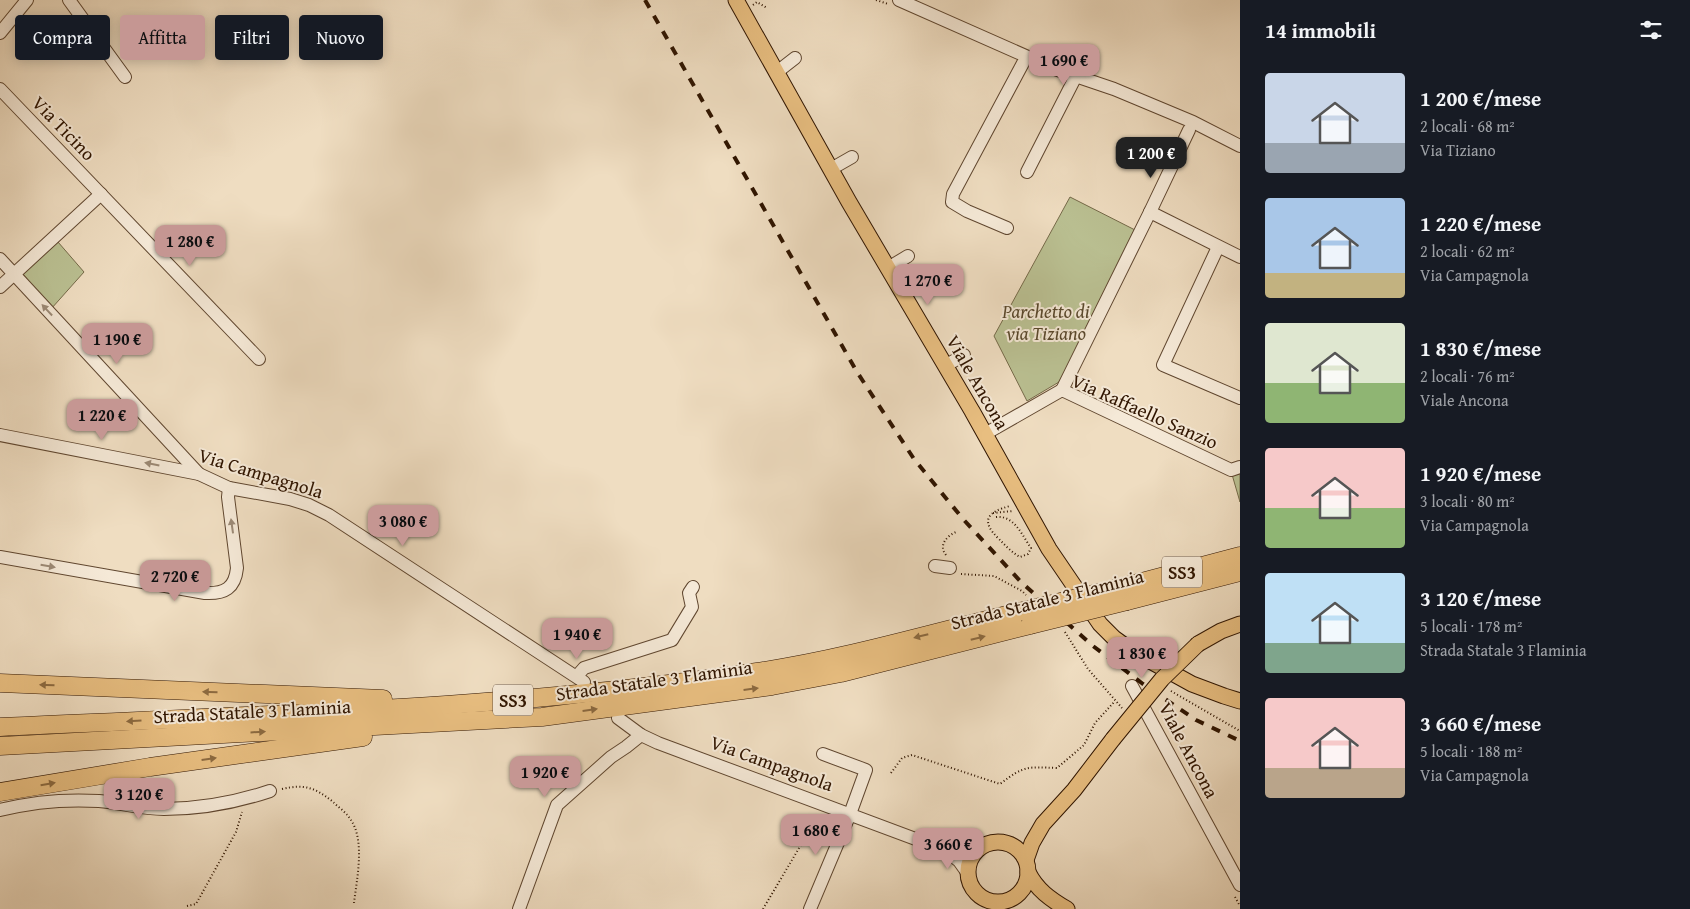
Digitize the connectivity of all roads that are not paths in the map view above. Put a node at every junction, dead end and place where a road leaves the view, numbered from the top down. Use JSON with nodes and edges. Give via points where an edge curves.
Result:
{"nodes":[{"id":1,"x":28,"y":0,"type":"edge"},
{"id":2,"x":69,"y":0,"type":"edge"},
{"id":3,"x":736,"y":0,"type":"edge"},
{"id":4,"x":905,"y":1,"type":"edge"},
{"id":5,"x":0,"y":33,"type":"edge"},
{"id":6,"x":796,"y":58,"type":"dead end"},
{"id":7,"x":1023,"y":63,"type":"dead end"},
{"id":8,"x":777,"y":72,"type":"junction"},
{"id":9,"x":1076,"y":76,"type":"junction"},
{"id":10,"x":125,"y":77,"type":"dead end"},
{"id":11,"x":0,"y":89,"type":"edge"},
{"id":12,"x":1189,"y":130,"type":"dead end"},
{"id":13,"x":1239,"y":142,"type":"edge"},
{"id":14,"x":852,"y":157,"type":"dead end"},
{"id":15,"x":831,"y":169,"type":"junction"},
{"id":16,"x":1027,"y":172,"type":"dead end"},
{"id":17,"x":101,"y":194,"type":"junction"},
{"id":18,"x":1150,"y":212,"type":"junction"},
{"id":19,"x":1007,"y":228,"type":"dead end"},
{"id":20,"x":1218,"y":247,"type":"junction"},
{"id":21,"x":908,"y":256,"type":"dead end"},
{"id":22,"x":1240,"y":257,"type":"edge"},
{"id":23,"x":0,"y":260,"type":"edge"},
{"id":24,"x":888,"y":268,"type":"junction"},
{"id":25,"x":14,"y":274,"type":"junction"},
{"id":26,"x":0,"y":287,"type":"edge"},
{"id":27,"x":964,"y":355,"type":"dead end"},
{"id":28,"x":259,"y":359,"type":"dead end"},
{"id":29,"x":945,"y":366,"type":"junction"},
{"id":30,"x":1062,"y":390,"type":"junction"},
{"id":31,"x":1240,"y":398,"type":"edge"},
{"id":32,"x":985,"y":434,"type":"junction"},
{"id":33,"x":0,"y":435,"type":"edge"},
{"id":34,"x":1240,"y":467,"type":"edge"},
{"id":35,"x":199,"y":474,"type":"junction"},
{"id":36,"x":230,"y":488,"type":"junction"},
{"id":37,"x":1240,"y":556,"type":"edge"},
{"id":38,"x":0,"y":557,"type":"edge"},
{"id":39,"x":934,"y":566,"type":"dead end"},
{"id":40,"x":954,"y":570,"type":"road end"},
{"id":41,"x":1240,"y":572,"type":"edge"},
{"id":42,"x":693,"y":587,"type":"dead end"},
{"id":43,"x":1125,"y":594,"type":"junction"},
{"id":44,"x":1024,"y":618,"type":"junction"},
{"id":45,"x":1240,"y":624,"type":"edge"},
{"id":46,"x":0,"y":683,"type":"edge"},
{"id":47,"x":1132,"y":686,"type":"dead end"},
{"id":48,"x":521,"y":700,"type":"junction"},
{"id":49,"x":1240,"y":701,"type":"edge"},
{"id":50,"x":542,"y":717,"type":"junction"},
{"id":51,"x":618,"y":718,"type":"dead end"},
{"id":52,"x":0,"y":727,"type":"edge"},
{"id":53,"x":640,"y":735,"type":"junction"},
{"id":54,"x":0,"y":746,"type":"edge"},
{"id":55,"x":823,"y":754,"type":"dead end"},
{"id":56,"x":270,"y":791,"type":"road end"},
{"id":57,"x":0,"y":792,"type":"edge"},
{"id":58,"x":0,"y":810,"type":"edge"},
{"id":59,"x":850,"y":814,"type":"junction"},
{"id":60,"x":1043,"y":824,"type":"junction"},
{"id":61,"x":984,"y":846,"type":"junction"},
{"id":62,"x":1012,"y":846,"type":"junction"},
{"id":63,"x":946,"y":850,"type":"junction"},
{"id":64,"x":1240,"y":860,"type":"edge"},
{"id":65,"x":1227,"y":862,"type":"junction"},
{"id":66,"x":1027,"y":866,"type":"junction"},
{"id":67,"x":969,"y":875,"type":"junction"},
{"id":68,"x":1235,"y":887,"type":"edge"},
{"id":69,"x":1020,"y":893,"type":"junction"},
{"id":70,"x":1049,"y":898,"type":"junction"},
{"id":71,"x":519,"y":909,"type":"edge"},
{"id":72,"x":810,"y":909,"type":"edge"},
{"id":73,"x":1067,"y":909,"type":"edge"}],
"edges":[{"from":1,"to":5,"type":"street"},
{"from":2,"to":10,"type":"street"},
{"from":3,"to":8,"type":"main road","name":"Viale Ancona"},
{"from":4,"to":9,"type":"street"},
{"from":6,"to":8,"type":"street"},
{"from":7,"to":19,"type":"street","via":[[953,194],[952,202]]},
{"from":8,"to":15,"type":"main road","name":"Viale Ancona"},
{"from":9,"to":13,"type":"street"},
{"from":9,"to":16,"type":"street"},
{"from":11,"to":17,"type":"street","name":"Via Ticino"},
{"from":12,"to":18,"type":"street"},
{"from":14,"to":15,"type":"street"},
{"from":15,"to":24,"type":"main road","name":"Viale Ancona"},
{"from":17,"to":25,"type":"street"},
{"from":17,"to":28,"type":"street","name":"Via Ticino"},
{"from":18,"to":20,"type":"street"},
{"from":18,"to":30,"type":"street"},
{"from":20,"to":22,"type":"street"},
{"from":20,"to":31,"type":"street","via":[[1163,365]]},
{"from":21,"to":24,"type":"street"},
{"from":23,"to":25,"type":"street"},
{"from":24,"to":29,"type":"main road","name":"Viale Ancona"},
{"from":25,"to":26,"type":"street"},
{"from":35,"to":25,"type":"street","one_way":true},
{"from":27,"to":29,"type":"street"},
{"from":29,"to":32,"type":"main road","name":"Viale Ancona"},
{"from":30,"to":32,"type":"street","name":"Via Raffaello Sanzio"},
{"from":30,"to":34,"type":"street","name":"Via Raffaello Sanzio","via":[[1231,470]]},
{"from":32,"to":49,"type":"main road","name":"Viale Ancona","via":[[1049,549],[1100,624],[1132,651],[1192,684]]},
{"from":35,"to":33,"type":"street","name":"Via Campagnola","one_way":true},
{"from":35,"to":36,"type":"street","name":"Via Campagnola"},
{"from":38,"to":36,"type":"street","one_way":true,"via":[[215,594],[231,586],[238,568],[228,497]]},
{"from":36,"to":42,"type":"street","name":"Via Campagnola","via":[[290,499],[329,515],[581,679],[584,668],[672,640],[692,606],[689,593]]},
{"from":37,"to":43,"type":"highway","name":"Strada Statale 3 Flaminia","number":"SS3"},
{"from":39,"to":40,"type":"street"},
{"from":41,"to":43,"type":"highway","name":"Strada Statale 3 Flaminia","number":"SS3"},
{"from":43,"to":44,"type":"highway","name":"Strada Statale 3 Flaminia","number":"SS3","bridge":true},
{"from":44,"to":48,"type":"highway","name":"Strada Statale 3 Flaminia","number":"SS3","one_way":true,"via":[[760,672]]},
{"from":50,"to":44,"type":"highway","name":"Strada Statale 3 Flaminia","number":"SS3","one_way":true,"via":[[772,686],[841,673]]},
{"from":45,"to":60,"type":"main road","bridge":true,"via":[[1198,644],[1162,679]]},
{"from":48,"to":46,"type":"highway","one_way":true,"via":[[473,696],[403,700]]},
{"from":47,"to":65,"type":"street","name":"Viale Ancona"},
{"from":48,"to":52,"type":"highway","name":"Strada Statale 3 Flaminia","number":"SS3","one_way":true},
{"from":54,"to":50,"type":"highway","name":"Strada Statale 3 Flaminia","number":"SS3","one_way":true},
{"from":57,"to":50,"type":"highway","one_way":true,"via":[[359,737],[476,729]]},
{"from":51,"to":53,"type":"street","name":"Via Campagnola"},
{"from":53,"to":59,"type":"street","name":"Via Campagnola"},
{"from":53,"to":71,"type":"street","via":[[611,756],[557,805]]},
{"from":55,"to":59,"type":"street","via":[[866,770]]},
{"from":56,"to":58,"type":"street","via":[[241,800],[164,809],[72,801]]},
{"from":59,"to":63,"type":"street","name":"Via Campagnola"},
{"from":59,"to":72,"type":"street"},
{"from":60,"to":62,"type":"main road"},
{"from":60,"to":66,"type":"main road","via":[[1032,843]]},
{"from":61,"to":62,"type":"main road","name":"Via Campagnola","via":[[1003,843]]},
{"from":61,"to":63,"type":"street","name":"Via Campagnola"},
{"from":61,"to":67,"type":"main road","via":[[972,858]]},
{"from":62,"to":66,"type":"main road","via":[[1020,852]]},
{"from":63,"to":67,"type":"street","name":"Via Campagnola"},
{"from":64,"to":65,"type":"street"},
{"from":65,"to":68,"type":"street","name":"Viale Ancona"},
{"from":66,"to":69,"type":"main road","via":[[1025,887]]},
{"from":66,"to":70,"type":"main road","via":[[1034,885]]},
{"from":67,"to":69,"type":"main road","name":"Via Campagnola","via":[[971,884],[984,899],[1003,902]]},
{"from":69,"to":70,"type":"main road"},
{"from":70,"to":73,"type":"main road"}]}
